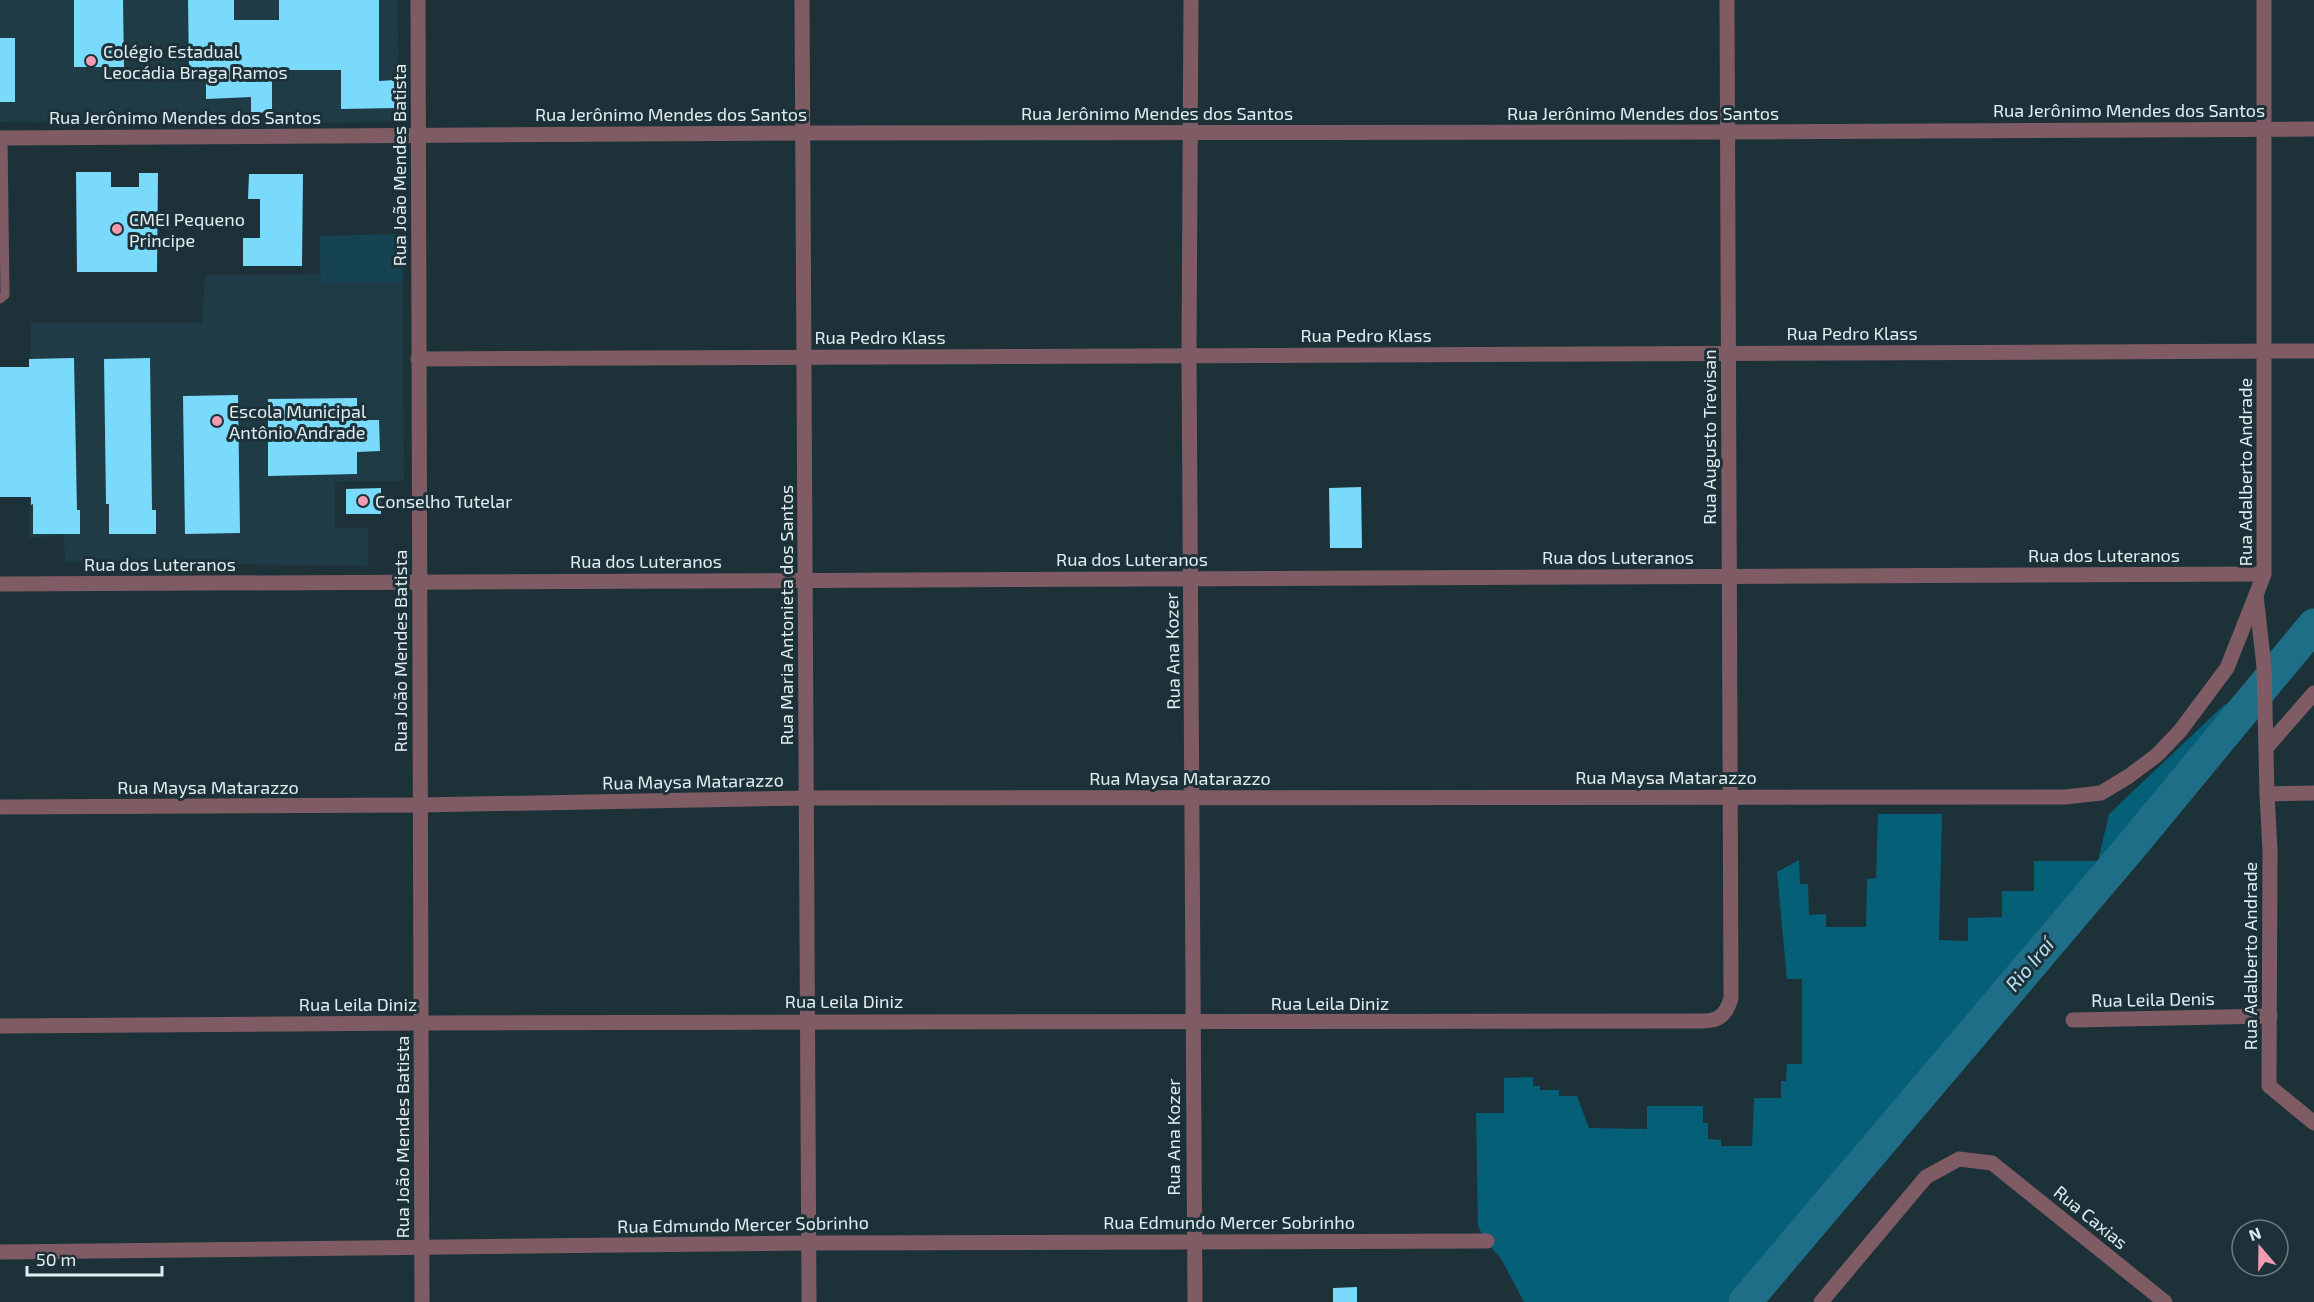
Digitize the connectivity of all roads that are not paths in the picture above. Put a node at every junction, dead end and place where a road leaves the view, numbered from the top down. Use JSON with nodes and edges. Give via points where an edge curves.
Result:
{"nodes":[{"id":1,"x":418,"y":0,"type":"edge"},
{"id":2,"x":802,"y":0,"type":"edge"},
{"id":3,"x":1191,"y":0,"type":"edge"},
{"id":4,"x":1727,"y":0,"type":"edge"},
{"id":5,"x":2264,"y":0,"type":"edge"},
{"id":6,"x":2265,"y":128,"type":"junction"},
{"id":7,"x":2314,"y":129,"type":"edge"},
{"id":8,"x":1728,"y":132,"type":"junction"},
{"id":9,"x":801,"y":133,"type":"junction"},
{"id":10,"x":1191,"y":133,"type":"junction"},
{"id":11,"x":418,"y":135,"type":"junction"},
{"id":12,"x":1,"y":138,"type":"edge"},
{"id":13,"x":0,"y":299,"type":"edge"},
{"id":14,"x":2314,"y":351,"type":"edge"},
{"id":15,"x":2265,"y":352,"type":"junction"},
{"id":16,"x":1728,"y":353,"type":"junction"},
{"id":17,"x":1189,"y":355,"type":"junction"},
{"id":18,"x":804,"y":357,"type":"junction"},
{"id":19,"x":418,"y":359,"type":"junction"},
{"id":20,"x":2264,"y":574,"type":"junction"},
{"id":21,"x":1729,"y":576,"type":"junction"},
{"id":22,"x":1191,"y":578,"type":"junction"},
{"id":23,"x":805,"y":580,"type":"junction"},
{"id":24,"x":419,"y":581,"type":"junction"},
{"id":25,"x":0,"y":584,"type":"edge"},
{"id":26,"x":2256,"y":595,"type":"junction"},
{"id":27,"x":2314,"y":693,"type":"edge"},
{"id":28,"x":2266,"y":748,"type":"junction"},
{"id":29,"x":2314,"y":793,"type":"edge"},
{"id":30,"x":2267,"y":794,"type":"junction"},
{"id":31,"x":1194,"y":797,"type":"junction"},
{"id":32,"x":1729,"y":797,"type":"junction"},
{"id":33,"x":806,"y":798,"type":"junction"},
{"id":34,"x":420,"y":805,"type":"junction"},
{"id":35,"x":0,"y":807,"type":"edge"},
{"id":36,"x":2270,"y":1016,"type":"junction"},
{"id":37,"x":808,"y":1020,"type":"junction"},
{"id":38,"x":2073,"y":1020,"type":"dead end"},
{"id":39,"x":1688,"y":1021,"type":"joint"},
{"id":40,"x":421,"y":1023,"type":"junction"},
{"id":41,"x":1192,"y":1023,"type":"junction"},
{"id":42,"x":0,"y":1026,"type":"edge"},
{"id":43,"x":2314,"y":1123,"type":"edge"},
{"id":44,"x":1486,"y":1241,"type":"dead end"},
{"id":45,"x":1193,"y":1242,"type":"junction"},
{"id":46,"x":808,"y":1243,"type":"junction"},
{"id":47,"x":422,"y":1248,"type":"junction"},
{"id":48,"x":0,"y":1252,"type":"edge"},
{"id":49,"x":422,"y":1302,"type":"edge"},
{"id":50,"x":809,"y":1302,"type":"edge"},
{"id":51,"x":1195,"y":1302,"type":"edge"},
{"id":52,"x":1821,"y":1302,"type":"edge"},
{"id":53,"x":2165,"y":1302,"type":"edge"}],
"edges":[{"from":1,"to":11,"type":"street","name":"Rua João Mendes Batista"},
{"from":2,"to":9,"type":"street","name":"Rua Maria Antonieta dos Santos"},
{"from":3,"to":10,"type":"street","name":"Rua Ana Kozer"},
{"from":4,"to":8,"type":"street","name":"Rua Augusto Trevisan"},
{"from":5,"to":6,"type":"street","name":"Rua Adalberto Andrade"},
{"from":6,"to":7,"type":"street","name":"Rua Jerônimo Mendes dos Santos"},
{"from":6,"to":8,"type":"street","name":"Rua Jerônimo Mendes dos Santos"},
{"from":6,"to":15,"type":"street","name":"Rua Adalberto Andrade"},
{"from":8,"to":10,"type":"street","name":"Rua Jerônimo Mendes dos Santos"},
{"from":8,"to":16,"type":"street","name":"Rua Augusto Trevisan"},
{"from":9,"to":10,"type":"street","name":"Rua Jerônimo Mendes dos Santos"},
{"from":9,"to":11,"type":"street","name":"Rua Jerônimo Mendes dos Santos"},
{"from":9,"to":18,"type":"street","name":"Rua Maria Antonieta dos Santos"},
{"from":10,"to":17,"type":"street","name":"Rua Ana Kozer"},
{"from":11,"to":12,"type":"street","name":"Rua Jerônimo Mendes dos Santos"},
{"from":11,"to":19,"type":"street","name":"Rua João Mendes Batista"},
{"from":12,"to":13,"type":"lane","via":[[5,295]]},
{"from":14,"to":15,"type":"street","name":"Rua Pedro Klass"},
{"from":15,"to":16,"type":"street","name":"Rua Pedro Klass"},
{"from":15,"to":20,"type":"street","name":"Rua Adalberto Andrade"},
{"from":16,"to":17,"type":"street","name":"Rua Pedro Klass"},
{"from":16,"to":21,"type":"street","name":"Rua Augusto Trevisan"},
{"from":17,"to":18,"type":"street","name":"Rua Pedro Klass"},
{"from":17,"to":22,"type":"street","name":"Rua Ana Kozer"},
{"from":18,"to":19,"type":"street","name":"Rua Pedro Klass"},
{"from":18,"to":23,"type":"street","name":"Rua Maria Antonieta dos Santos"},
{"from":19,"to":24,"type":"street","name":"Rua João Mendes Batista"},
{"from":20,"to":21,"type":"street","name":"Rua dos Luteranos"},
{"from":20,"to":26,"type":"street","name":"Rua Adalberto Andrade"},
{"from":21,"to":22,"type":"street","name":"Rua dos Luteranos"},
{"from":21,"to":32,"type":"street","name":"Rua Augusto Trevisan"},
{"from":22,"to":23,"type":"street","name":"Rua dos Luteranos"},
{"from":22,"to":31,"type":"street","name":"Rua Ana Kozer"},
{"from":23,"to":24,"type":"street","name":"Rua dos Luteranos"},
{"from":23,"to":33,"type":"street","name":"Rua Maria Antonieta dos Santos"},
{"from":24,"to":25,"type":"street","name":"Rua dos Luteranos"},
{"from":24,"to":34,"type":"street","name":"Rua João Mendes Batista"},
{"from":26,"to":28,"type":"street","name":"Rua Adalberto Andrade","via":[[2264,667]]},
{"from":26,"to":32,"type":"street","name":"Rua Maysa Matarazzo","via":[[2227,668],[2180,731],[2157,755],[2101,793],[2065,797]]},
{"from":27,"to":28,"type":"street"},
{"from":28,"to":30,"type":"street","name":"Rua Adalberto Andrade"},
{"from":29,"to":30,"type":"street"},
{"from":30,"to":36,"type":"street","name":"Rua Adalberto Andrade"},
{"from":31,"to":32,"type":"street","name":"Rua Maysa Matarazzo"},
{"from":31,"to":33,"type":"street","name":"Rua Maysa Matarazzo"},
{"from":31,"to":41,"type":"street","name":"Rua Ana Kozer"},
{"from":32,"to":39,"type":"street","name":"Rua Augusto Trevisan","via":[[1731,998],[1727,1010],[1718,1018]]},
{"from":33,"to":34,"type":"street","name":"Rua Maysa Matarazzo"},
{"from":33,"to":37,"type":"street","name":"Rua Maria Antonieta dos Santos"},
{"from":34,"to":35,"type":"street","name":"Rua Maysa Matarazzo"},
{"from":34,"to":40,"type":"street","name":"Rua João Mendes Batista"},
{"from":36,"to":38,"type":"street","name":"Rua Leila Denis"},
{"from":36,"to":43,"type":"street","name":"Rua Adalberto Andrade","via":[[2269,1086]]},
{"from":37,"to":40,"type":"street","name":"Rua Leila Diniz"},
{"from":37,"to":41,"type":"street","name":"Rua Leila Diniz"},
{"from":37,"to":46,"type":"street","name":"Rua Maria Antonieta dos Santos"},
{"from":39,"to":41,"type":"street","name":"Rua Leila Diniz"},
{"from":40,"to":42,"type":"street","name":"Rua Leila Diniz"},
{"from":40,"to":47,"type":"street","name":"Rua João Mendes Batista"},
{"from":41,"to":45,"type":"street","name":"Rua Ana Kozer"},
{"from":44,"to":45,"type":"street","name":"Rua Edmundo Mercer Sobrinho"},
{"from":45,"to":46,"type":"street","name":"Rua Edmundo Mercer Sobrinho"},
{"from":45,"to":51,"type":"street","name":"Rua Ana Kozer"},
{"from":46,"to":47,"type":"street","name":"Rua Edmundo Mercer Sobrinho"},
{"from":46,"to":50,"type":"street","name":"Rua Maria Antonieta dos Santos"},
{"from":47,"to":48,"type":"street","name":"Rua Edmundo Mercer Sobrinho"},
{"from":47,"to":49,"type":"street","name":"Rua João Mendes Batista"},
{"from":52,"to":53,"type":"street","name":"Rua Caxias","via":[[1926,1177],[1959,1159],[1992,1162]]}]}
